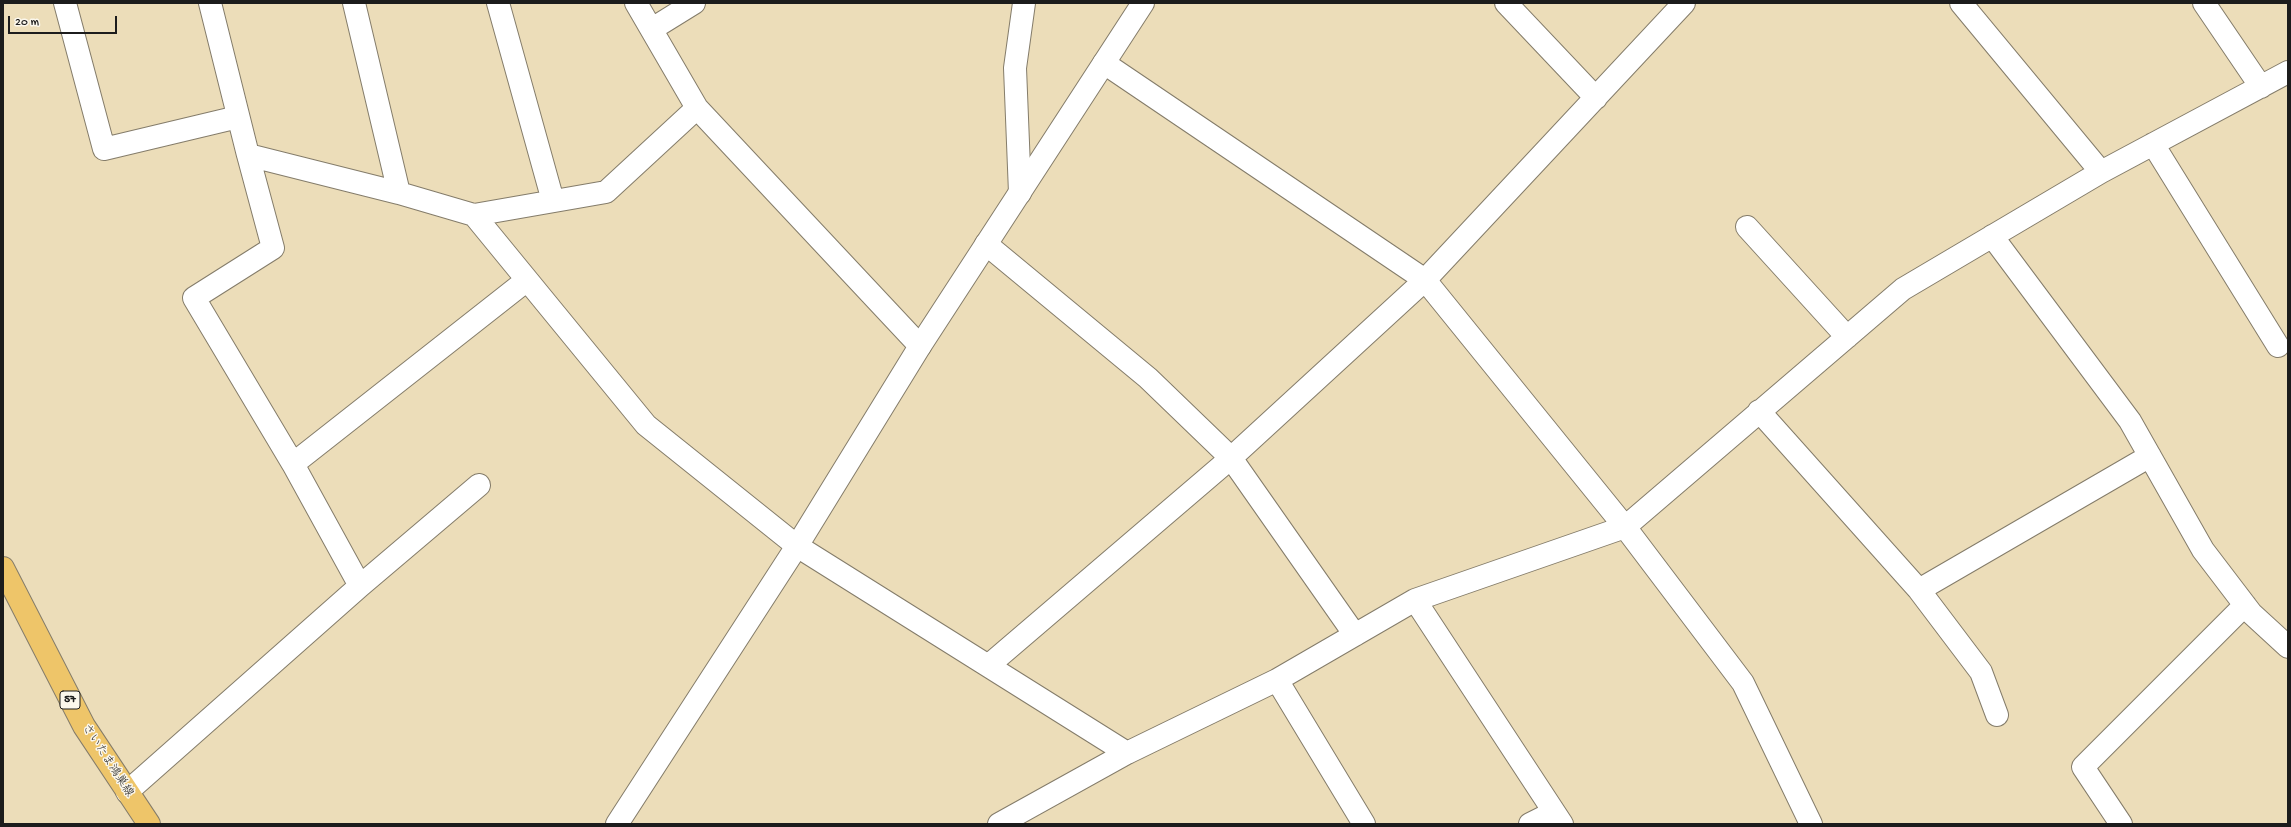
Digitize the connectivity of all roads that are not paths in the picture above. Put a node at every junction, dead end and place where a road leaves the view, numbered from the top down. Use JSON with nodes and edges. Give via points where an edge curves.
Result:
{"nodes":[{"id":1,"x":66,"y":3,"type":"edge"},
{"id":2,"x":210,"y":3,"type":"edge"},
{"id":3,"x":354,"y":3,"type":"edge"},
{"id":4,"x":498,"y":3,"type":"edge"},
{"id":5,"x":636,"y":3,"type":"edge"},
{"id":6,"x":694,"y":3,"type":"edge"},
{"id":7,"x":1024,"y":3,"type":"edge"},
{"id":8,"x":1143,"y":3,"type":"edge"},
{"id":9,"x":1506,"y":3,"type":"edge"},
{"id":10,"x":1684,"y":3,"type":"edge"},
{"id":11,"x":1962,"y":3,"type":"edge"},
{"id":12,"x":2204,"y":3,"type":"edge"},
{"id":13,"x":652,"y":29,"type":"junction"},
{"id":14,"x":1104,"y":63,"type":"junction"},
{"id":15,"x":2288,"y":72,"type":"edge"},
{"id":16,"x":2260,"y":87,"type":"junction"},
{"id":17,"x":1596,"y":98,"type":"junction"},
{"id":18,"x":697,"y":108,"type":"junction"},
{"id":19,"x":238,"y":117,"type":"junction"},
{"id":20,"x":2153,"y":144,"type":"junction"},
{"id":21,"x":248,"y":155,"type":"junction"},
{"id":22,"x":2101,"y":172,"type":"junction"},
{"id":23,"x":399,"y":193,"type":"junction"},
{"id":24,"x":1020,"y":193,"type":"junction"},
{"id":25,"x":553,"y":201,"type":"junction"},
{"id":26,"x":474,"y":215,"type":"junction"},
{"id":27,"x":1747,"y":227,"type":"dead end"},
{"id":28,"x":1992,"y":236,"type":"junction"},
{"id":29,"x":986,"y":244,"type":"junction"},
{"id":30,"x":527,"y":280,"type":"junction"},
{"id":31,"x":1425,"y":280,"type":"junction"},
{"id":32,"x":1847,"y":337,"type":"junction"},
{"id":33,"x":920,"y":346,"type":"junction"},
{"id":34,"x":2278,"y":346,"type":"dead end"},
{"id":35,"x":1760,"y":411,"type":"junction"},
{"id":36,"x":2150,"y":456,"type":"junction"},
{"id":37,"x":1231,"y":458,"type":"junction"},
{"id":38,"x":293,"y":464,"type":"junction"},
{"id":39,"x":479,"y":485,"type":"dead end"},
{"id":40,"x":1625,"y":527,"type":"junction"},
{"id":41,"x":797,"y":546,"type":"junction"},
{"id":42,"x":4,"y":572,"type":"edge"},
{"id":43,"x":360,"y":586,"type":"junction"},
{"id":44,"x":1919,"y":590,"type":"junction"},
{"id":45,"x":1415,"y":600,"type":"junction"},
{"id":46,"x":2245,"y":605,"type":"junction"},
{"id":47,"x":1355,"y":635,"type":"junction"},
{"id":48,"x":2288,"y":647,"type":"edge"},
{"id":49,"x":988,"y":665,"type":"junction"},
{"id":50,"x":1277,"y":680,"type":"junction"},
{"id":51,"x":1997,"y":715,"type":"dead end"},
{"id":52,"x":1127,"y":753,"type":"junction"},
{"id":53,"x":127,"y":792,"type":"junction"},
{"id":54,"x":1558,"y":818,"type":"edge"},
{"id":55,"x":149,"y":824,"type":"edge"},
{"id":56,"x":617,"y":824,"type":"edge"},
{"id":57,"x":999,"y":824,"type":"edge"},
{"id":58,"x":1364,"y":824,"type":"edge"},
{"id":59,"x":1530,"y":824,"type":"edge"},
{"id":60,"x":1811,"y":824,"type":"edge"},
{"id":61,"x":2120,"y":824,"type":"edge"}],
"edges":[{"from":1,"to":19,"type":"street","via":[[104,149]]},
{"from":2,"to":19,"type":"street"},
{"from":3,"to":23,"type":"street"},
{"from":4,"to":25,"type":"street"},
{"from":5,"to":13,"type":"street"},
{"from":6,"to":13,"type":"street"},
{"from":7,"to":24,"type":"street","via":[[1015,68]]},
{"from":8,"to":14,"type":"street"},
{"from":9,"to":17,"type":"street"},
{"from":10,"to":17,"type":"street"},
{"from":11,"to":22,"type":"street"},
{"from":12,"to":16,"type":"street"},
{"from":13,"to":18,"type":"street"},
{"from":14,"to":24,"type":"street"},
{"from":14,"to":31,"type":"street"},
{"from":15,"to":16,"type":"street"},
{"from":16,"to":20,"type":"street"},
{"from":17,"to":31,"type":"street"},
{"from":18,"to":25,"type":"street","via":[[606,192]]},
{"from":18,"to":33,"type":"street"},
{"from":19,"to":21,"type":"street"},
{"from":20,"to":22,"type":"street"},
{"from":20,"to":34,"type":"street"},
{"from":21,"to":23,"type":"street"},
{"from":21,"to":38,"type":"street","via":[[273,248],[194,298]]},
{"from":22,"to":28,"type":"street"},
{"from":23,"to":26,"type":"street"},
{"from":24,"to":29,"type":"street"},
{"from":25,"to":26,"type":"street"},
{"from":26,"to":30,"type":"street"},
{"from":27,"to":32,"type":"street"},
{"from":28,"to":32,"type":"street","via":[[1903,289]]},
{"from":28,"to":36,"type":"street","via":[[2130,421]]},
{"from":29,"to":33,"type":"street"},
{"from":29,"to":37,"type":"street","via":[[1148,378]]},
{"from":30,"to":38,"type":"street"},
{"from":30,"to":41,"type":"street","via":[[646,425]]},
{"from":31,"to":37,"type":"street"},
{"from":31,"to":40,"type":"street"},
{"from":32,"to":35,"type":"street"},
{"from":33,"to":41,"type":"street"},
{"from":35,"to":40,"type":"street"},
{"from":35,"to":44,"type":"street"},
{"from":36,"to":44,"type":"street"},
{"from":36,"to":46,"type":"street","via":[[2203,550]]},
{"from":37,"to":47,"type":"street"},
{"from":37,"to":49,"type":"street"},
{"from":38,"to":43,"type":"street"},
{"from":39,"to":43,"type":"street"},
{"from":40,"to":45,"type":"street"},
{"from":40,"to":60,"type":"street","via":[[1743,683]]},
{"from":41,"to":49,"type":"street"},
{"from":41,"to":56,"type":"street"},
{"from":42,"to":53,"type":"main road","name":"さいたま鴻巣線","number":"57","via":[[84,726]]},
{"from":43,"to":53,"type":"street"},
{"from":44,"to":51,"type":"street","via":[[1981,672]]},
{"from":45,"to":47,"type":"street"},
{"from":45,"to":54,"type":"street"},
{"from":46,"to":48,"type":"street"},
{"from":46,"to":61,"type":"street","via":[[2083,767]]},
{"from":47,"to":50,"type":"street"},
{"from":49,"to":52,"type":"street"},
{"from":50,"to":52,"type":"street"},
{"from":50,"to":58,"type":"street"},
{"from":52,"to":57,"type":"street"},
{"from":53,"to":55,"type":"main road","name":"さいたま鴻巣線","number":"57"},
{"from":54,"to":59,"type":"street"}]}
